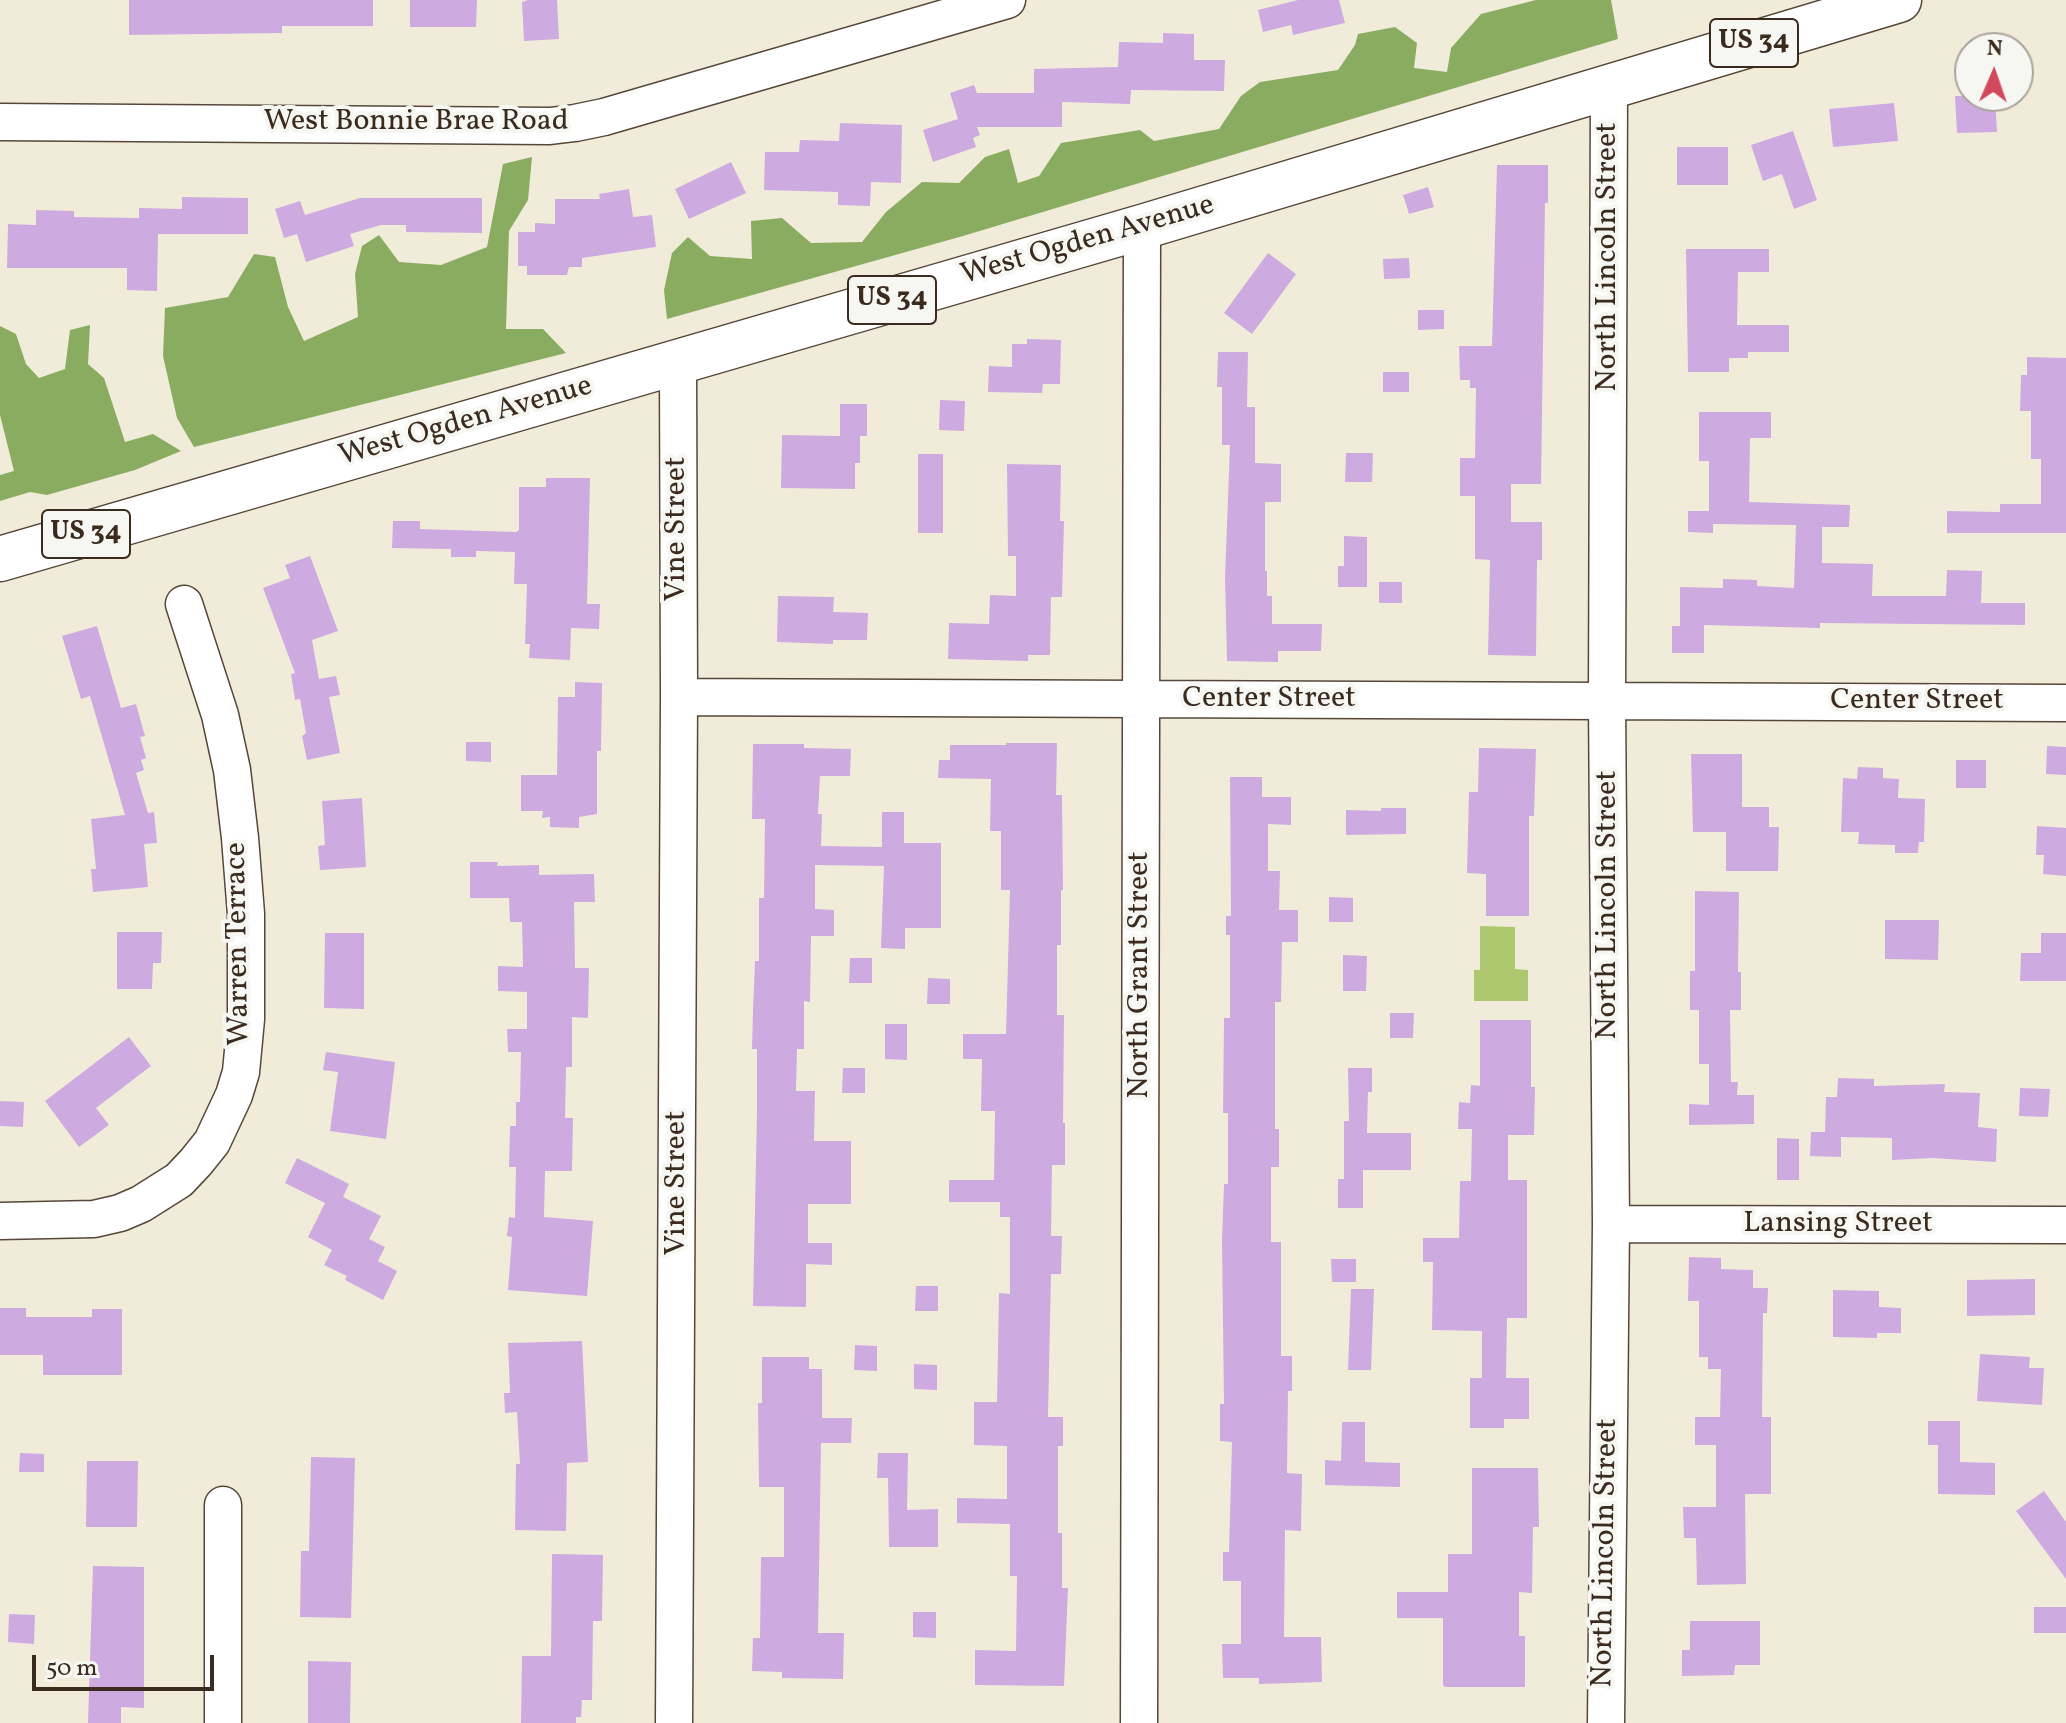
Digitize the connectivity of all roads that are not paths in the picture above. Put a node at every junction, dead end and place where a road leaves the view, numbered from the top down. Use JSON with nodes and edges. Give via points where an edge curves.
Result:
{"nodes":[{"id":1,"x":1007,"y":0,"type":"edge"},
{"id":2,"x":1899,"y":0,"type":"edge"},
{"id":3,"x":912,"y":14,"type":"edge"},
{"id":4,"x":1609,"y":87,"type":"junction"},
{"id":5,"x":0,"y":122,"type":"edge"},
{"id":6,"x":1142,"y":227,"type":"junction"},
{"id":7,"x":678,"y":361,"type":"junction"},
{"id":8,"x":0,"y":559,"type":"edge"},
{"id":9,"x":184,"y":604,"type":"dead end"},
{"id":10,"x":679,"y":697,"type":"junction"},
{"id":11,"x":1141,"y":699,"type":"junction"},
{"id":12,"x":1607,"y":701,"type":"junction"},
{"id":13,"x":2066,"y":703,"type":"edge"},
{"id":14,"x":0,"y":1221,"type":"edge"},
{"id":15,"x":1611,"y":1224,"type":"junction"},
{"id":16,"x":2066,"y":1225,"type":"edge"},
{"id":17,"x":223,"y":1505,"type":"dead end"},
{"id":18,"x":223,"y":1723,"type":"edge"},
{"id":19,"x":674,"y":1723,"type":"edge"},
{"id":20,"x":1139,"y":1723,"type":"edge"},
{"id":21,"x":1606,"y":1723,"type":"edge"}],
"edges":[{"from":1,"to":3,"type":"street","name":"West Bonnie Brae Road"},
{"from":2,"to":4,"type":"main road","name":"West Ogden Avenue","number":"US 34"},
{"from":3,"to":5,"type":"street","name":"West Bonnie Brae Road","via":[[604,117],[550,126]]},
{"from":4,"to":6,"type":"main road","name":"West Ogden Avenue","number":"US 34"},
{"from":4,"to":12,"type":"street","name":"North Lincoln Street"},
{"from":6,"to":7,"type":"main road","name":"West Ogden Avenue","number":"US 34"},
{"from":6,"to":11,"type":"street","name":"North Grant Street"},
{"from":7,"to":8,"type":"main road","name":"West Ogden Avenue","number":"US 34"},
{"from":7,"to":10,"type":"street","name":"Vine Street"},
{"from":9,"to":14,"type":"street","name":"Warren Terrace","via":[[232,770],[246,914],[241,1072],[212,1142],[179,1180],[141,1204],[94,1219]]},
{"from":10,"to":11,"type":"street","name":"Center Street"},
{"from":10,"to":19,"type":"street","name":"Vine Street"},
{"from":11,"to":12,"type":"street","name":"Center Street"},
{"from":11,"to":20,"type":"street","name":"North Grant Street"},
{"from":12,"to":13,"type":"street","name":"Center Street"},
{"from":12,"to":15,"type":"street","name":"North Lincoln Street"},
{"from":15,"to":16,"type":"street","name":"Lansing Street"},
{"from":15,"to":21,"type":"street","name":"North Lincoln Street"},
{"from":17,"to":18,"type":"street"}]}
